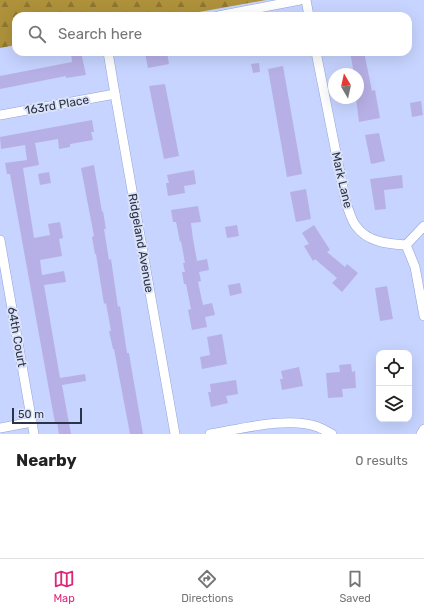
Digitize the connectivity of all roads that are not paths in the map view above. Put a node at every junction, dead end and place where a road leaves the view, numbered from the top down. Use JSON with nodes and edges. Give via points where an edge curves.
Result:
{"nodes":[{"id":1,"x":300,"y":0,"type":"edge"},
{"id":2,"x":306,"y":0,"type":"edge"},
{"id":3,"x":238,"y":12,"type":"edge"},
{"id":4,"x":308,"y":12,"type":"edge"},
{"id":5,"x":109,"y":56,"type":"edge"},
{"id":6,"x":317,"y":56,"type":"edge"},
{"id":7,"x":115,"y":94,"type":"junction"},
{"id":8,"x":0,"y":115,"type":"edge"},
{"id":9,"x":424,"y":226,"type":"edge"},
{"id":10,"x":0,"y":240,"type":"edge"},
{"id":11,"x":406,"y":245,"type":"junction"},
{"id":12,"x":424,"y":316,"type":"edge"},
{"id":13,"x":32,"y":422,"type":"junction"},
{"id":14,"x":0,"y":428,"type":"edge"},
{"id":15,"x":424,"y":429,"type":"edge"},
{"id":16,"x":34,"y":434,"type":"edge"},
{"id":17,"x":175,"y":434,"type":"edge"},
{"id":18,"x":210,"y":434,"type":"edge"},
{"id":19,"x":332,"y":434,"type":"edge"},
{"id":20,"x":421,"y":434,"type":"edge"}],
"edges":[{"from":1,"to":3,"type":"street"},
{"from":2,"to":4,"type":"street"},
{"from":5,"to":7,"type":"street","name":"Ridgeland Avenue"},
{"from":6,"to":11,"type":"street","name":"Mark Lane","via":[[346,203],[356,226],[368,237],[384,243]]},
{"from":7,"to":8,"type":"street","name":"163rd Place"},
{"from":7,"to":17,"type":"street","name":"Ridgeland Avenue"},
{"from":9,"to":11,"type":"street"},
{"from":10,"to":13,"type":"street","name":"64th Court"},
{"from":11,"to":12,"type":"street","via":[[415,267]]},
{"from":13,"to":14,"type":"street"},
{"from":13,"to":16,"type":"street","name":"64th Court"},
{"from":15,"to":20,"type":"street"},
{"from":18,"to":19,"type":"street","via":[[292,422],[317,427]]}]}
